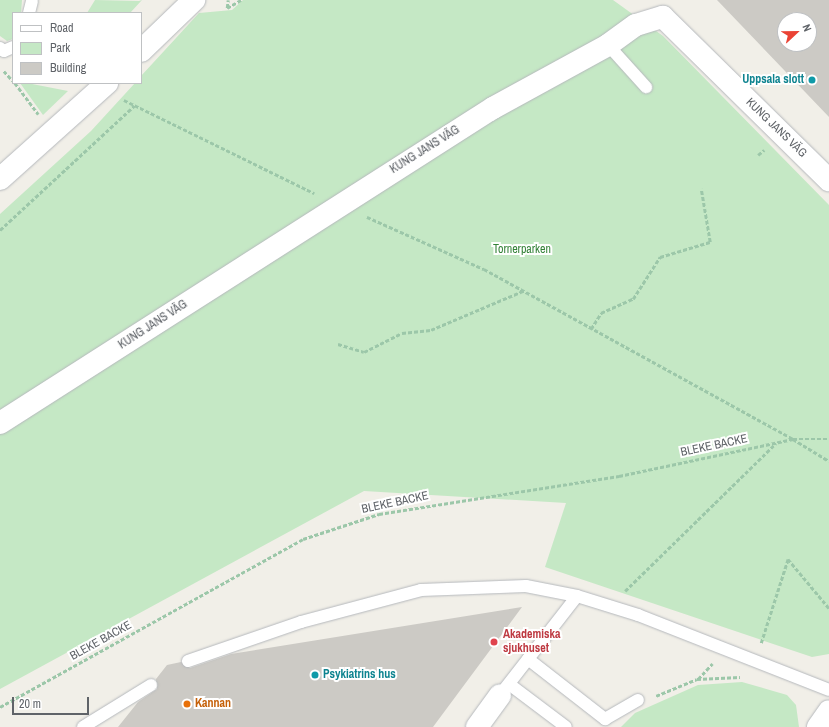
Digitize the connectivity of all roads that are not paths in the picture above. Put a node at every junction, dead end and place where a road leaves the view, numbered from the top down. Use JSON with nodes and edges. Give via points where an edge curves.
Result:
{"nodes":[{"id":1,"x":194,"y":0,"type":"edge"},
{"id":2,"x":608,"y":45,"type":"junction"},
{"id":3,"x":12,"y":47,"type":"edge"},
{"id":4,"x":0,"y":48,"type":"edge"},
{"id":5,"x":142,"y":51,"type":"edge"},
{"id":6,"x":105,"y":85,"type":"edge"},
{"id":7,"x":646,"y":87,"type":"dead end"},
{"id":8,"x":0,"y":179,"type":"edge"},
{"id":9,"x":829,"y":180,"type":"edge"},
{"id":10,"x":0,"y":423,"type":"edge"},
{"id":11,"x":578,"y":596,"type":"junction"},
{"id":12,"x":528,"y":659,"type":"junction"},
{"id":13,"x":188,"y":661,"type":"dead end"},
{"id":14,"x":151,"y":685,"type":"dead end"},
{"id":15,"x":505,"y":689,"type":"junction"},
{"id":16,"x":829,"y":690,"type":"edge"},
{"id":17,"x":644,"y":699,"type":"road end"},
{"id":18,"x":829,"y":711,"type":"edge"},
{"id":19,"x":83,"y":727,"type":"edge"},
{"id":20,"x":477,"y":727,"type":"edge"},
{"id":21,"x":566,"y":727,"type":"edge"},
{"id":22,"x":818,"y":727,"type":"edge"}],
"edges":[{"from":1,"to":5,"type":"street"},
{"from":2,"to":7,"type":"lane"},
{"from":2,"to":9,"type":"street","name":"KUNG JANS VÄG","via":[[636,25],[664,17]]},
{"from":2,"to":10,"type":"street","name":"KUNG JANS VÄG","via":[[493,108]]},
{"from":3,"to":4,"type":"lane","via":[[4,51]]},
{"from":6,"to":8,"type":"street"},
{"from":11,"to":12,"type":"lane"},
{"from":11,"to":13,"type":"lane","via":[[526,586],[421,590],[301,622]]},
{"from":11,"to":16,"type":"lane"},
{"from":12,"to":15,"type":"lane"},
{"from":12,"to":17,"type":"lane","via":[[605,719]]},
{"from":14,"to":19,"type":"lane"},
{"from":15,"to":20,"type":"street"},
{"from":15,"to":21,"type":"lane"},
{"from":18,"to":22,"type":"street"}]}
